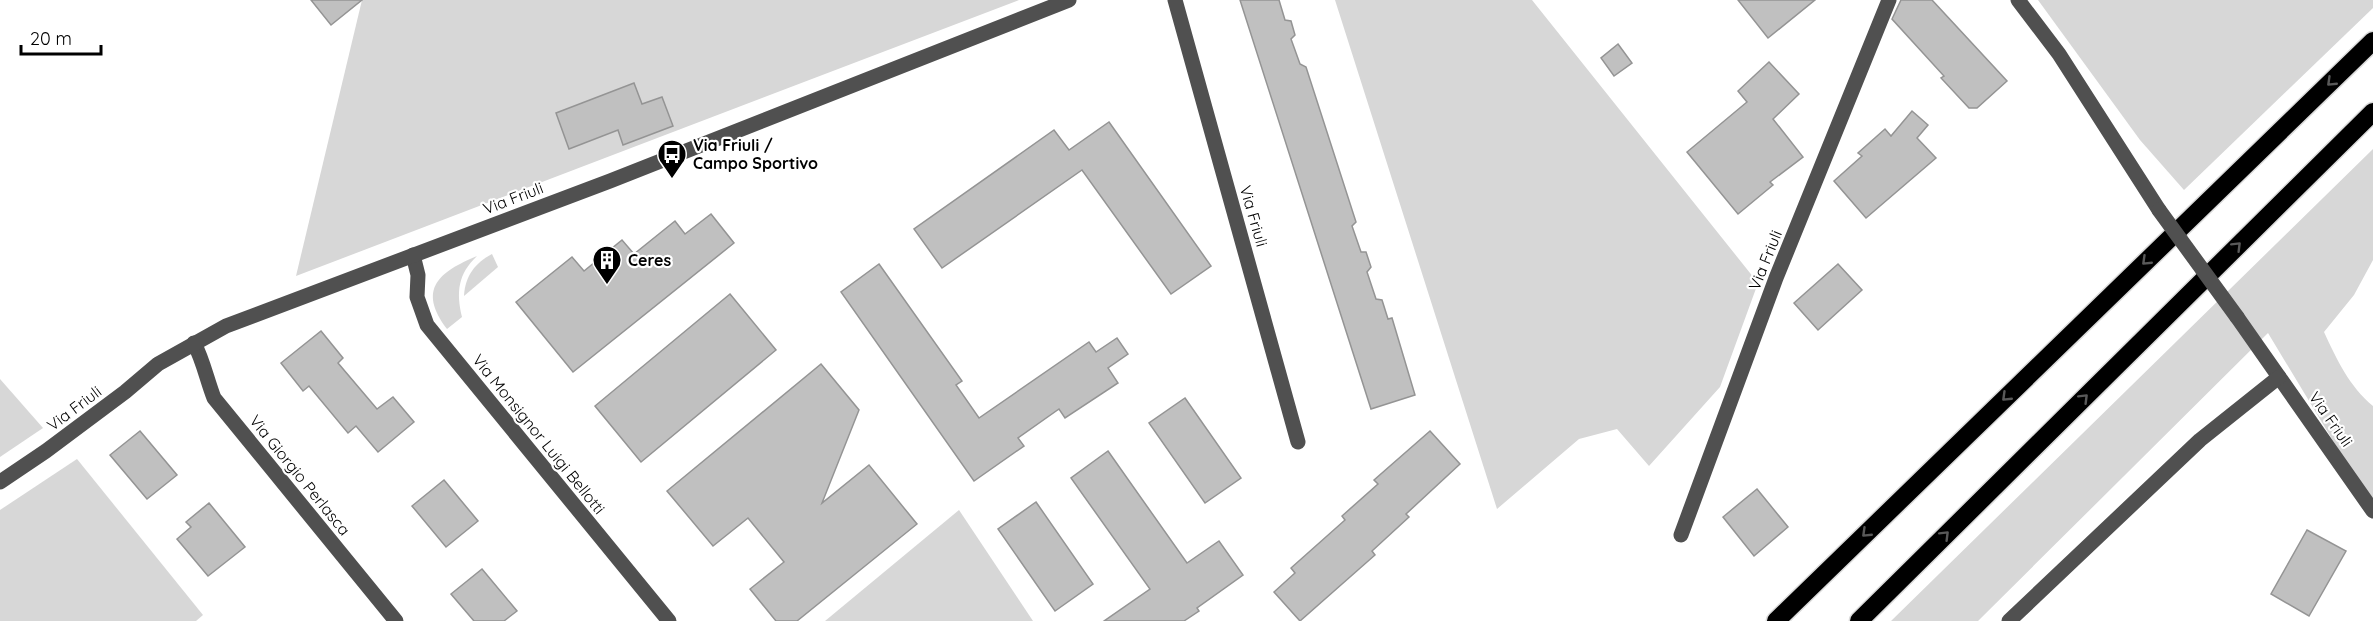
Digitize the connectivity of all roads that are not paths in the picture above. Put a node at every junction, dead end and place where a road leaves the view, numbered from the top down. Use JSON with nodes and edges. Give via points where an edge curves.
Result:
{"nodes":[{"id":1,"x":1069,"y":0,"type":"edge"},
{"id":2,"x":1175,"y":0,"type":"edge"},
{"id":3,"x":1889,"y":0,"type":"edge"},
{"id":4,"x":2018,"y":0,"type":"edge"},
{"id":5,"x":2373,"y":41,"type":"edge"},
{"id":6,"x":2373,"y":112,"type":"edge"},
{"id":7,"x":413,"y":255,"type":"junction"},
{"id":8,"x":194,"y":342,"type":"junction"},
{"id":9,"x":2279,"y":377,"type":"junction"},
{"id":10,"x":1298,"y":442,"type":"dead end"},
{"id":11,"x":0,"y":482,"type":"edge"},
{"id":12,"x":2373,"y":511,"type":"edge"},
{"id":13,"x":1681,"y":535,"type":"dead end"},
{"id":14,"x":396,"y":621,"type":"edge"},
{"id":15,"x":669,"y":621,"type":"edge"},
{"id":16,"x":1776,"y":621,"type":"edge"},
{"id":17,"x":1859,"y":621,"type":"edge"},
{"id":18,"x":2009,"y":621,"type":"edge"}],
"edges":[{"from":1,"to":7,"type":"street","name":"Via Friuli"},
{"from":2,"to":10,"type":"street","name":"Via Friuli"},
{"from":3,"to":13,"type":"street","name":"Via Friuli","via":[[1776,278]]},
{"from":4,"to":9,"type":"street","name":"Via Friuli","bridge":true,"via":[[2059,54],[2159,210]]},
{"from":5,"to":16,"type":"highway","one_way":true},
{"from":17,"to":6,"type":"highway","one_way":true},
{"from":7,"to":8,"type":"street","name":"Via Friuli","via":[[268,308]]},
{"from":7,"to":15,"type":"street","name":"Via Monsignor Luigi Bellotti","via":[[418,275],[417,297],[427,325]]},
{"from":8,"to":11,"type":"street","name":"Via Friuli","via":[[158,364]]},
{"from":8,"to":14,"type":"street","name":"Via Giorgio Perlasca","via":[[214,398]]},
{"from":9,"to":12,"type":"street","name":"Via Friuli"},
{"from":9,"to":18,"type":"street","via":[[2200,440]]}]}
